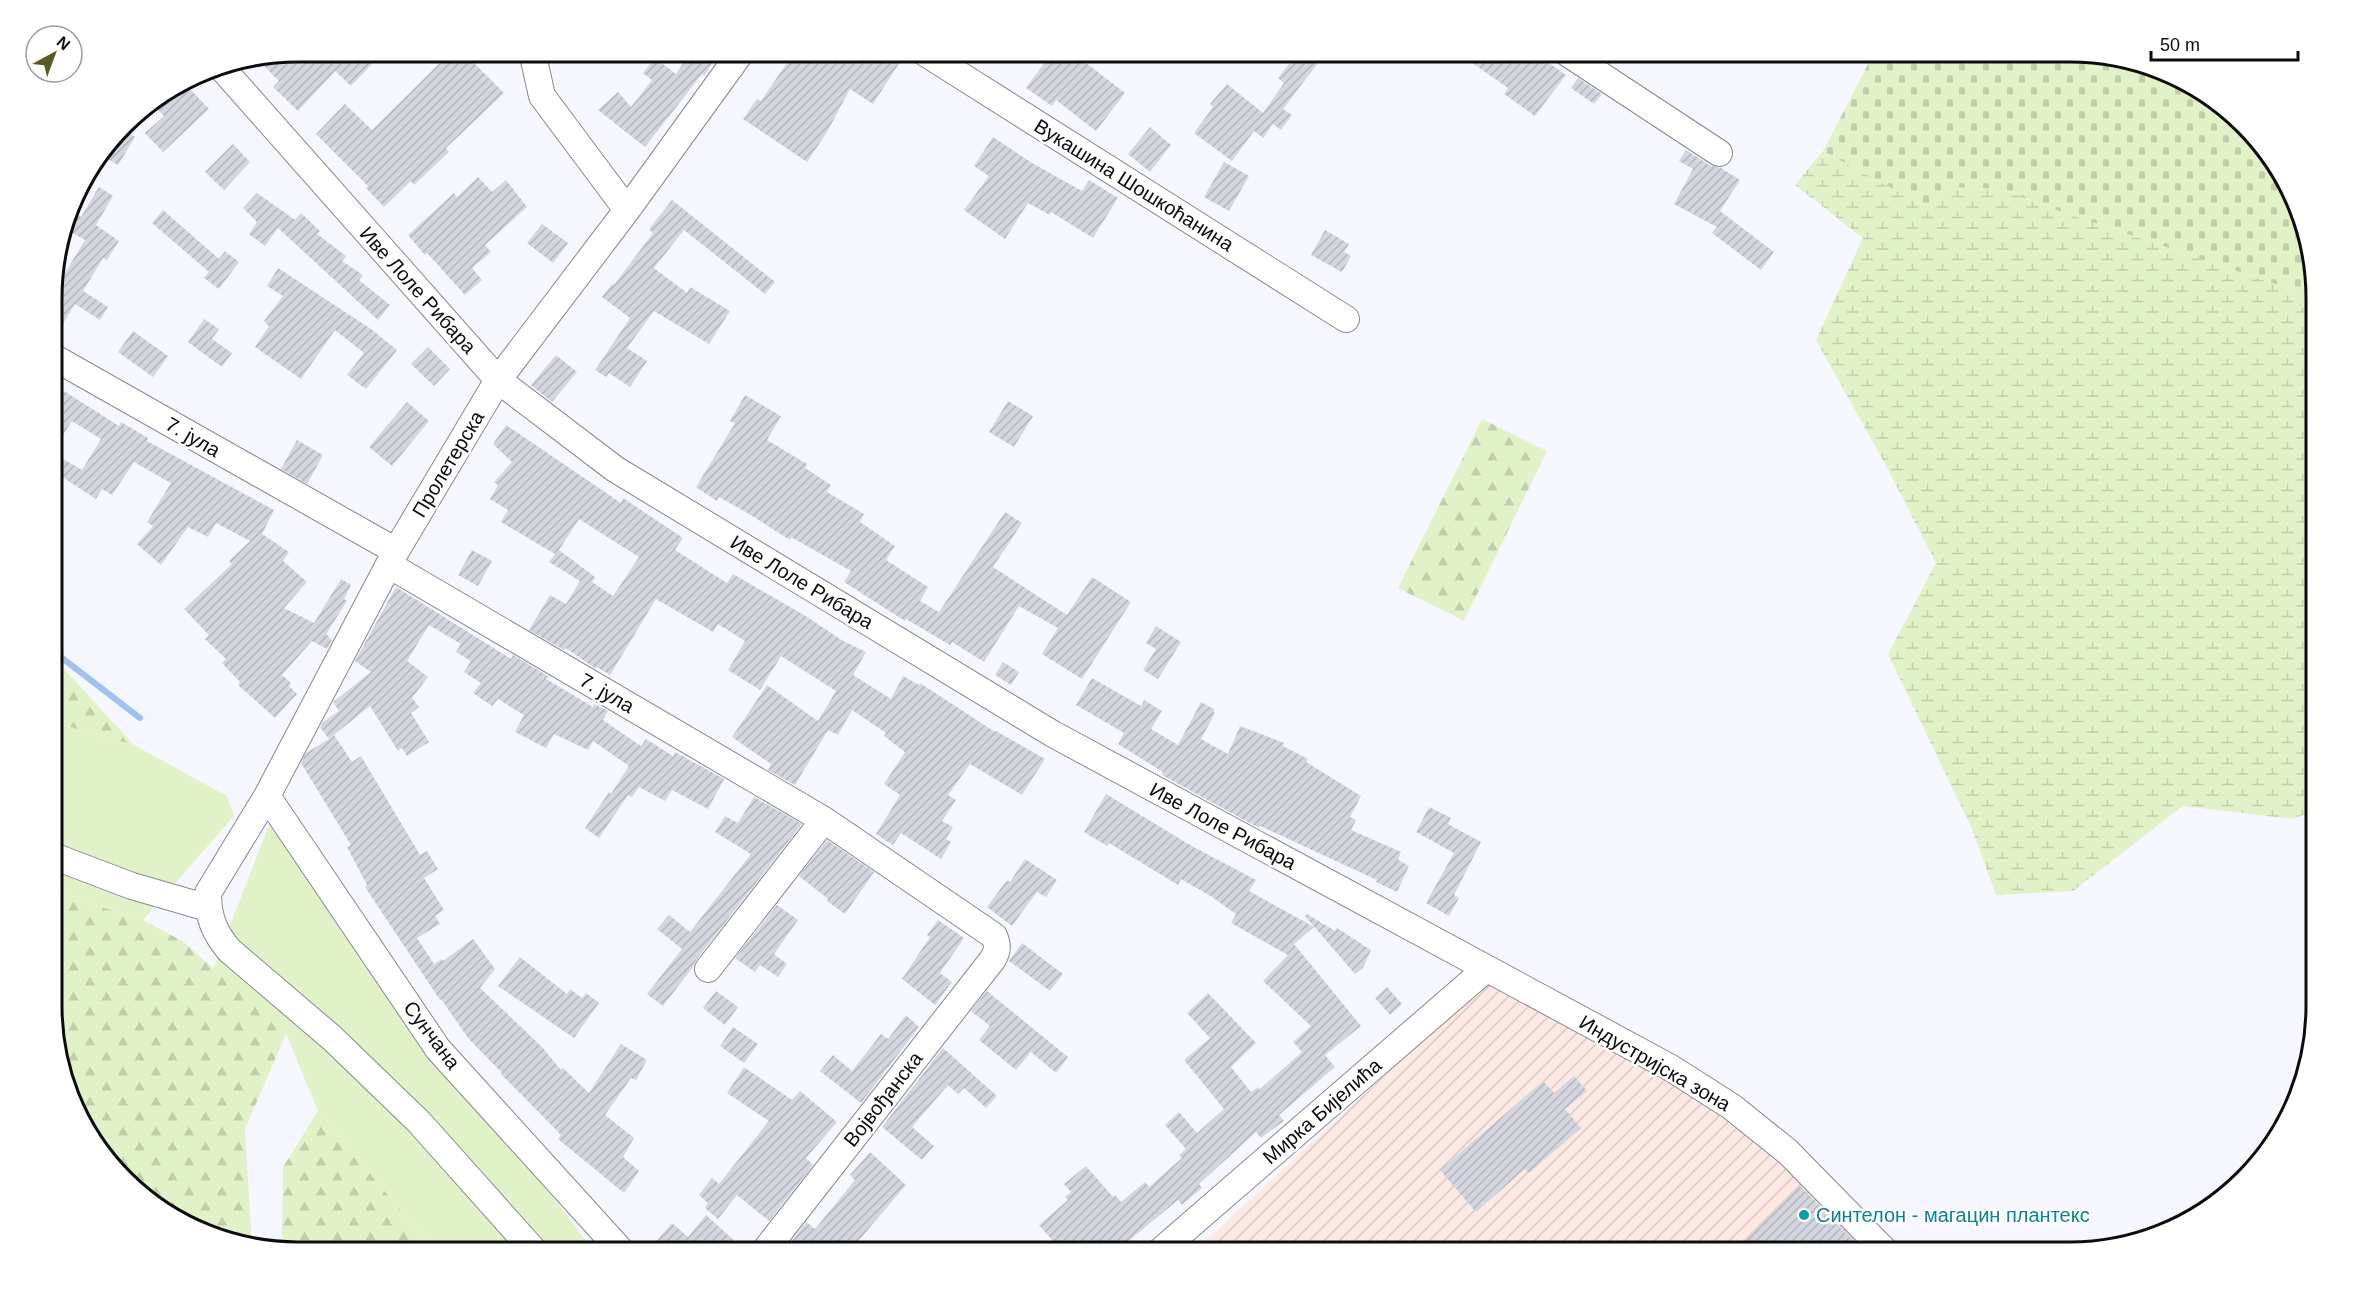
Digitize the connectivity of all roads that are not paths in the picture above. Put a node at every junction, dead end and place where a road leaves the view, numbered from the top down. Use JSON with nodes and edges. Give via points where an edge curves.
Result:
{"nodes":[{"id":1,"x":535,"y":62,"type":"edge"},
{"id":2,"x":734,"y":62,"type":"edge"},
{"id":3,"x":939,"y":62,"type":"edge"},
{"id":4,"x":1581,"y":62,"type":"edge"},
{"id":5,"x":226,"y":73,"type":"edge"},
{"id":6,"x":1719,"y":153,"type":"dead end"},
{"id":7,"x":627,"y":210,"type":"junction"},
{"id":8,"x":1346,"y":319,"type":"dead end"},
{"id":9,"x":62,"y":362,"type":"edge"},
{"id":10,"x":498,"y":380,"type":"junction"},
{"id":11,"x":393,"y":558,"type":"junction"},
{"id":12,"x":267,"y":796,"type":"junction"},
{"id":13,"x":824,"y":820,"type":"junction"},
{"id":14,"x":62,"y":859,"type":"edge"},
{"id":15,"x":208,"y":908,"type":"junction"},
{"id":16,"x":997,"y":944,"type":"joint"},
{"id":17,"x":708,"y":969,"type":"dead end"},
{"id":18,"x":1486,"y":969,"type":"junction"},
{"id":19,"x":526,"y":1242,"type":"edge"},
{"id":20,"x":613,"y":1242,"type":"edge"},
{"id":21,"x":772,"y":1242,"type":"edge"},
{"id":22,"x":1171,"y":1242,"type":"edge"},
{"id":23,"x":1877,"y":1242,"type":"edge"}],
"edges":[{"from":1,"to":7,"type":"street","via":[[543,96]]},
{"from":2,"to":7,"type":"street","name":"Пролетерска"},
{"from":3,"to":8,"type":"street","name":"Вукашина Шошкоћанина"},
{"from":4,"to":6,"type":"street"},
{"from":5,"to":10,"type":"street","name":"Иве Лоле Рибара"},
{"from":7,"to":10,"type":"street","name":"Пролетерска"},
{"from":9,"to":11,"type":"street","name":"7. јула"},
{"from":10,"to":11,"type":"street","name":"Пролетерска"},
{"from":10,"to":18,"type":"street","name":"Иве Лоле Рибара","via":[[615,469],[1053,734]]},
{"from":11,"to":12,"type":"street","name":"Пролетерска"},
{"from":11,"to":13,"type":"street","name":"7. јула"},
{"from":12,"to":15,"type":"street","name":"Пролетерска","via":[[213,883]]},
{"from":12,"to":20,"type":"street","name":"Сунчана","via":[[438,1049]]},
{"from":13,"to":16,"type":"street","name":"7. јула","via":[[988,930]]},
{"from":13,"to":17,"type":"street"},
{"from":14,"to":15,"type":"street"},
{"from":15,"to":19,"type":"street","via":[[216,935],[229,950],[332,1038],[411,1114]]},
{"from":16,"to":21,"type":"street","name":"Војвођанска","via":[[993,959]]},
{"from":18,"to":22,"type":"street","name":"Мирка Бијелића"},
{"from":18,"to":23,"type":"street","name":"Индустријска зона","via":[[1717,1096],[1788,1152]]}]}
